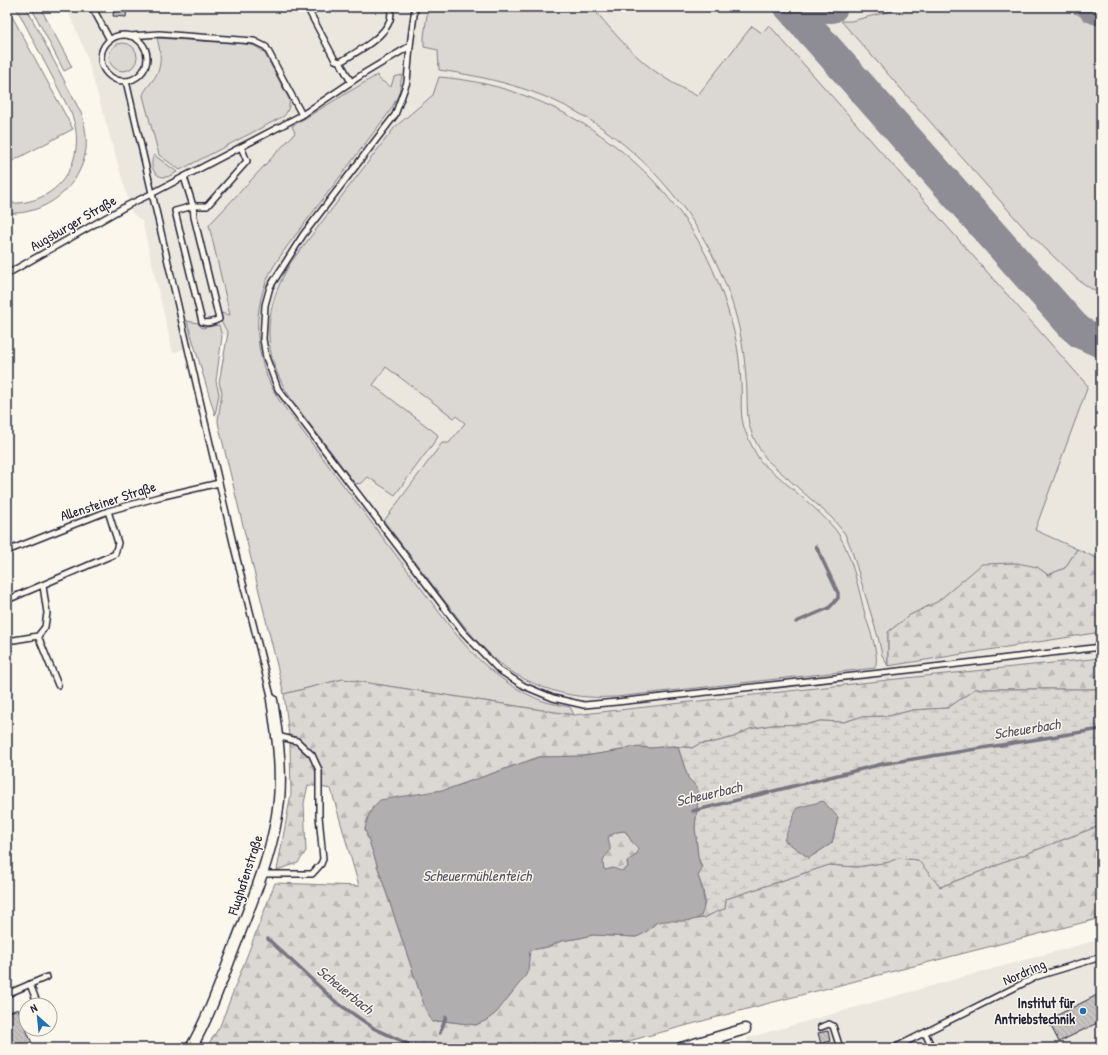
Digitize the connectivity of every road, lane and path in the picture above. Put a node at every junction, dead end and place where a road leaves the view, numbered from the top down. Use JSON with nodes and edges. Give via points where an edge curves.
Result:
{"nodes":[{"id":1,"x":92,"y":7,"type":"edge"},
{"id":2,"x":316,"y":7,"type":"edge"},
{"id":3,"x":392,"y":7,"type":"edge"},
{"id":4,"x":415,"y":7,"type":"edge"},
{"id":5,"x":130,"y":36,"type":"junction"},
{"id":6,"x":110,"y":40,"type":"junction"},
{"id":7,"x":410,"y":46,"type":"junction"},
{"id":8,"x":340,"y":62,"type":"junction"},
{"id":9,"x":126,"y":81,"type":"junction"},
{"id":10,"x":351,"y":82,"type":"junction"},
{"id":11,"x":302,"y":115,"type":"junction"},
{"id":12,"x":241,"y":147,"type":"junction"},
{"id":13,"x":184,"y":177,"type":"junction"},
{"id":14,"x":151,"y":194,"type":"junction"},
{"id":15,"x":193,"y":206,"type":"junction"},
{"id":16,"x":7,"y":274,"type":"edge"},
{"id":17,"x":219,"y":483,"type":"junction"},
{"id":18,"x":108,"y":511,"type":"junction"},
{"id":19,"x":7,"y":551,"type":"edge"},
{"id":20,"x":43,"y":586,"type":"junction"},
{"id":21,"x":7,"y":600,"type":"edge"},
{"id":22,"x":38,"y":636,"type":"junction"},
{"id":23,"x":7,"y":639,"type":"edge"},
{"id":24,"x":1101,"y":647,"type":"edge"},
{"id":25,"x":58,"y":685,"type":"dead end"},
{"id":26,"x":272,"y":700,"type":"joint"},
{"id":27,"x":277,"y":736,"type":"junction"},
{"id":28,"x":262,"y":874,"type":"junction"},
{"id":29,"x":1101,"y":957,"type":"edge"},
{"id":30,"x":47,"y":977,"type":"dead end"},
{"id":31,"x":30,"y":984,"type":"junction"},
{"id":32,"x":7,"y":994,"type":"edge"},
{"id":33,"x":35,"y":997,"type":"edge"},
{"id":34,"x":821,"y":1027,"type":"dead end"},
{"id":35,"x":746,"y":1029,"type":"dead end"},
{"id":36,"x":925,"y":1034,"type":"junction"},
{"id":37,"x":715,"y":1038,"type":"junction"},
{"id":38,"x":689,"y":1047,"type":"edge"},
{"id":39,"x":190,"y":1048,"type":"edge"},
{"id":40,"x":721,"y":1048,"type":"edge"},
{"id":41,"x":840,"y":1048,"type":"edge"},
{"id":42,"x":894,"y":1048,"type":"edge"},
{"id":43,"x":932,"y":1048,"type":"edge"}],
"edges":[{"from":1,"to":6,"type":"lane"},
{"from":2,"to":8,"type":"lane","via":[[309,11],[335,60]]},
{"from":3,"to":8,"type":"lane","via":[[390,21],[383,31],[371,43]]},
{"from":4,"to":7,"type":"lane"},
{"from":5,"to":6,"type":"lane","via":[[123,35]]},
{"from":5,"to":9,"type":"lane","via":[[143,45],[147,60],[140,74]]},
{"from":5,"to":11,"type":"lane","via":[[159,34],[254,41],[266,47]]},
{"from":6,"to":9,"type":"lane","via":[[101,57],[102,66],[108,75],[116,80]]},
{"from":7,"to":10,"type":"lane","name":"Augsburger Straße"},
{"from":7,"to":24,"type":"lane","via":[[407,82],[395,115],[303,236],[270,287],[265,305],[263,339],[266,357],[278,389],[462,632],[499,670],[524,686],[553,698],[584,704],[895,672]]},
{"from":8,"to":10,"type":"lane"},
{"from":9,"to":14,"type":"lane"},
{"from":10,"to":11,"type":"lane","name":"Augsburger Straße"},
{"from":11,"to":12,"type":"lane","name":"Augsburger Straße"},
{"from":12,"to":13,"type":"lane","name":"Augsburger Straße"},
{"from":12,"to":15,"type":"lane","via":[[246,161],[207,206]]},
{"from":13,"to":14,"type":"lane","name":"Augsburger Straße"},
{"from":13,"to":15,"type":"lane"},
{"from":14,"to":16,"type":"lane","name":"Augsburger Straße"},
{"from":14,"to":17,"type":"lane"},
{"from":15,"to":15,"type":"lane","via":[[219,319],[206,323],[202,322],[176,210]]},
{"from":17,"to":18,"type":"lane","name":"Allensteiner Straße"},
{"from":17,"to":26,"type":"lane"},
{"from":18,"to":19,"type":"lane","name":"Allensteiner Straße"},
{"from":18,"to":20,"type":"lane","via":[[118,543],[115,554]]},
{"from":20,"to":21,"type":"lane"},
{"from":20,"to":22,"type":"lane","via":[[47,613],[45,627]]},
{"from":22,"to":23,"type":"lane"},
{"from":22,"to":25,"type":"lane"},
{"from":26,"to":27,"type":"street","name":"Flughafenstraße"},
{"from":27,"to":28,"type":"street","name":"Flughafenstraße","via":[[279,800]]},
{"from":27,"to":28,"type":"lane","via":[[297,740],[312,755],[319,770],[319,816],[323,859],[312,874]]},
{"from":28,"to":39,"type":"street","name":"Flughafenstraße","via":[[214,999]]},
{"from":29,"to":36,"type":"lane","name":"Nordring","via":[[1038,976]]},
{"from":30,"to":31,"type":"lane"},
{"from":31,"to":32,"type":"lane"},
{"from":31,"to":33,"type":"lane"},
{"from":34,"to":41,"type":"lane","via":[[829,1024],[832,1026]]},
{"from":35,"to":37,"type":"street"},
{"from":36,"to":42,"type":"lane","name":"Nordring"},
{"from":36,"to":43,"type":"lane"},
{"from":37,"to":38,"type":"street"},
{"from":37,"to":40,"type":"lane","via":[[720,1042]]}]}
